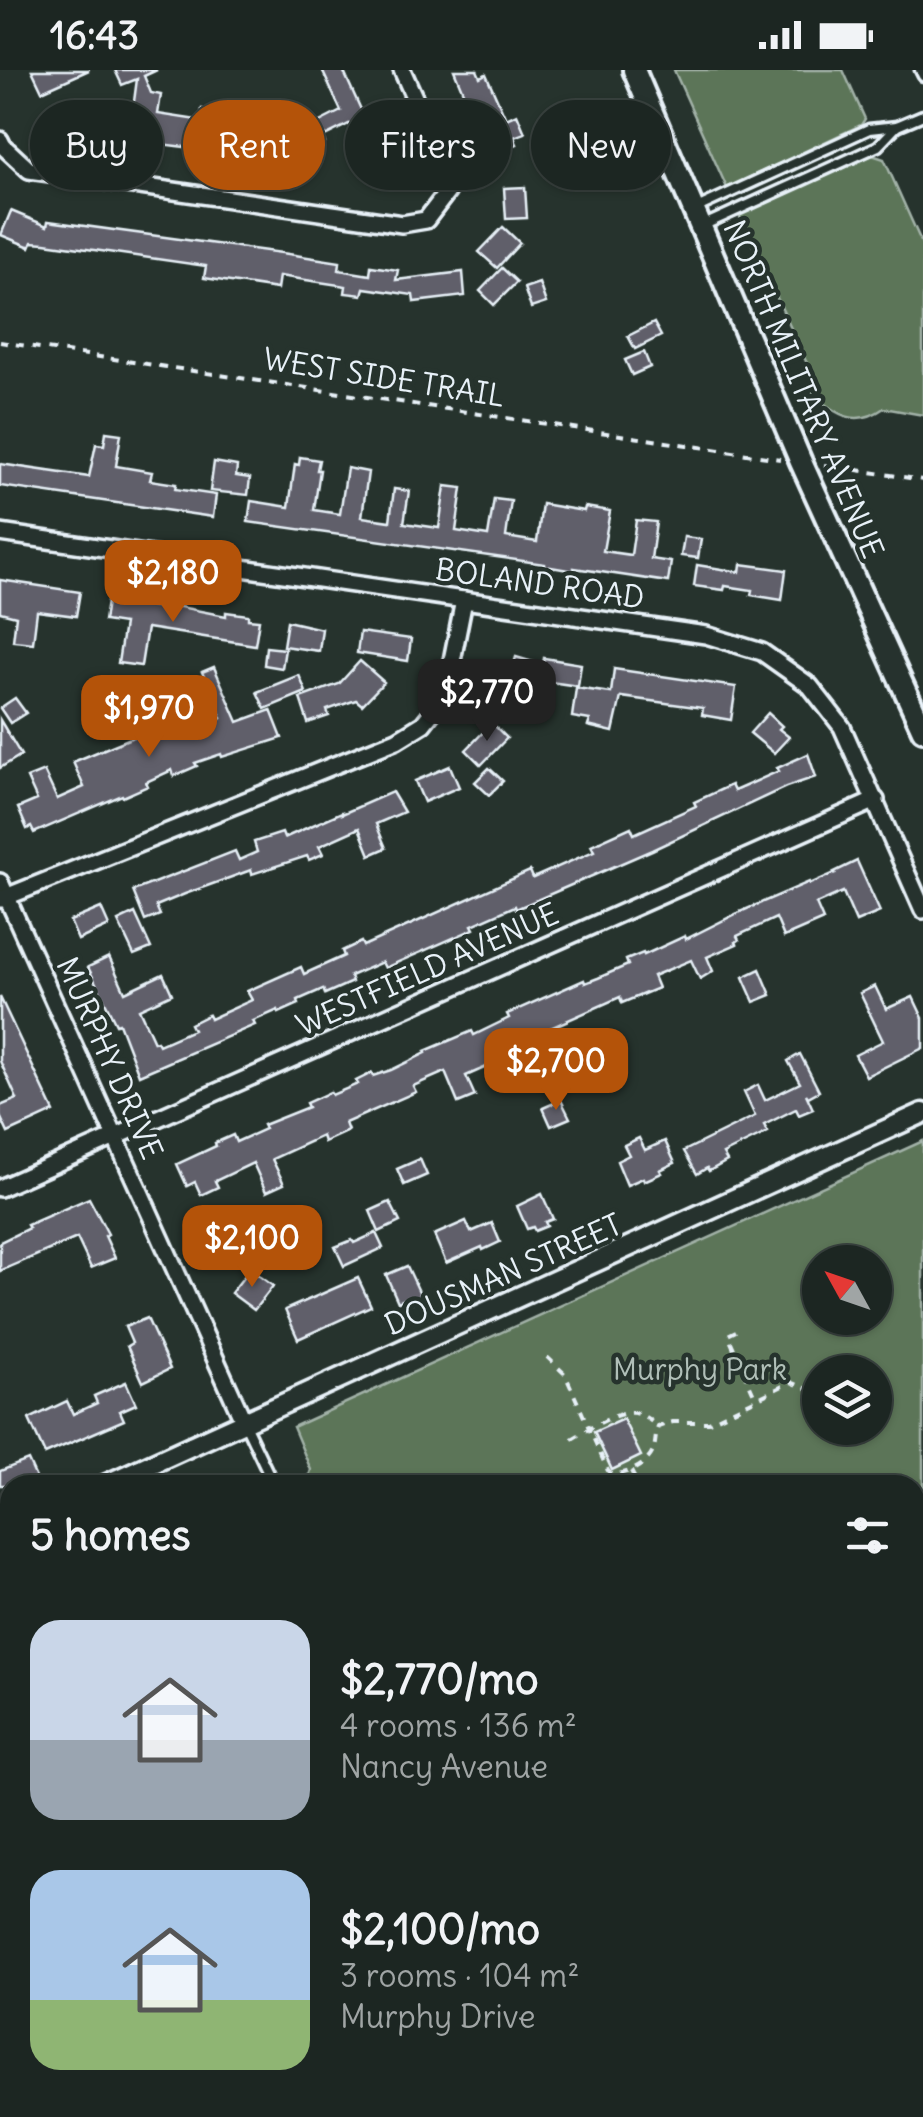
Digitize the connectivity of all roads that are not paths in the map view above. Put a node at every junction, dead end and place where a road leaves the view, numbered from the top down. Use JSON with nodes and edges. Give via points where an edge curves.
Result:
{"nodes":[{"id":1,"x":402,"y":70,"type":"edge"},
{"id":2,"x":634,"y":70,"type":"edge"},
{"id":3,"x":923,"y":115,"type":"edge"},
{"id":4,"x":897,"y":126,"type":"junction"},
{"id":5,"x":0,"y":140,"type":"edge"},
{"id":6,"x":697,"y":218,"type":"junction"},
{"id":7,"x":0,"y":533,"type":"edge"},
{"id":8,"x":464,"y":600,"type":"junction"},
{"id":9,"x":923,"y":730,"type":"edge"},
{"id":10,"x":876,"y":800,"type":"junction"},
{"id":11,"x":2,"y":892,"type":"edge"},
{"id":12,"x":923,"y":910,"type":"edge"},
{"id":13,"x":923,"y":1113,"type":"edge"},
{"id":14,"x":116,"y":1136,"type":"junction"},
{"id":15,"x":0,"y":1188,"type":"edge"},
{"id":16,"x":244,"y":1422,"type":"junction"},
{"id":17,"x":127,"y":1475,"type":"edge"},
{"id":18,"x":268,"y":1475,"type":"edge"}],
"edges":[{"from":1,"to":5,"type":"street","via":[[447,171],[448,191],[426,220],[402,224],[29,170]]},
{"from":2,"to":6,"type":"main road","name":"NORTH MILITARY AVENUE"},
{"from":3,"to":4,"type":"lane"},
{"from":4,"to":6,"type":"lane","via":[[869,129]]},
{"from":4,"to":6,"type":"lane","via":[[878,146]]},
{"from":6,"to":9,"type":"main road","name":"NORTH MILITARY AVENUE"},
{"from":7,"to":8,"type":"street","name":"BOLAND ROAD"},
{"from":8,"to":10,"type":"street","name":"BOLAND ROAD","via":[[706,634],[762,652],[810,686],[832,713]]},
{"from":8,"to":11,"type":"street","via":[[445,696],[423,724],[397,740]]},
{"from":10,"to":12,"type":"street","name":"BOLAND ROAD"},
{"from":10,"to":14,"type":"street","name":"WESTFIELD AVENUE"},
{"from":11,"to":14,"type":"street","name":"MURPHY DRIVE"},
{"from":13,"to":16,"type":"street","name":"DOUSMAN STREET"},
{"from":14,"to":15,"type":"street","name":"WESTFIELD AVENUE"},
{"from":14,"to":16,"type":"street","name":"MURPHY DRIVE"},
{"from":16,"to":17,"type":"street","name":"DOUSMAN STREET"},
{"from":16,"to":18,"type":"lane"}]}
